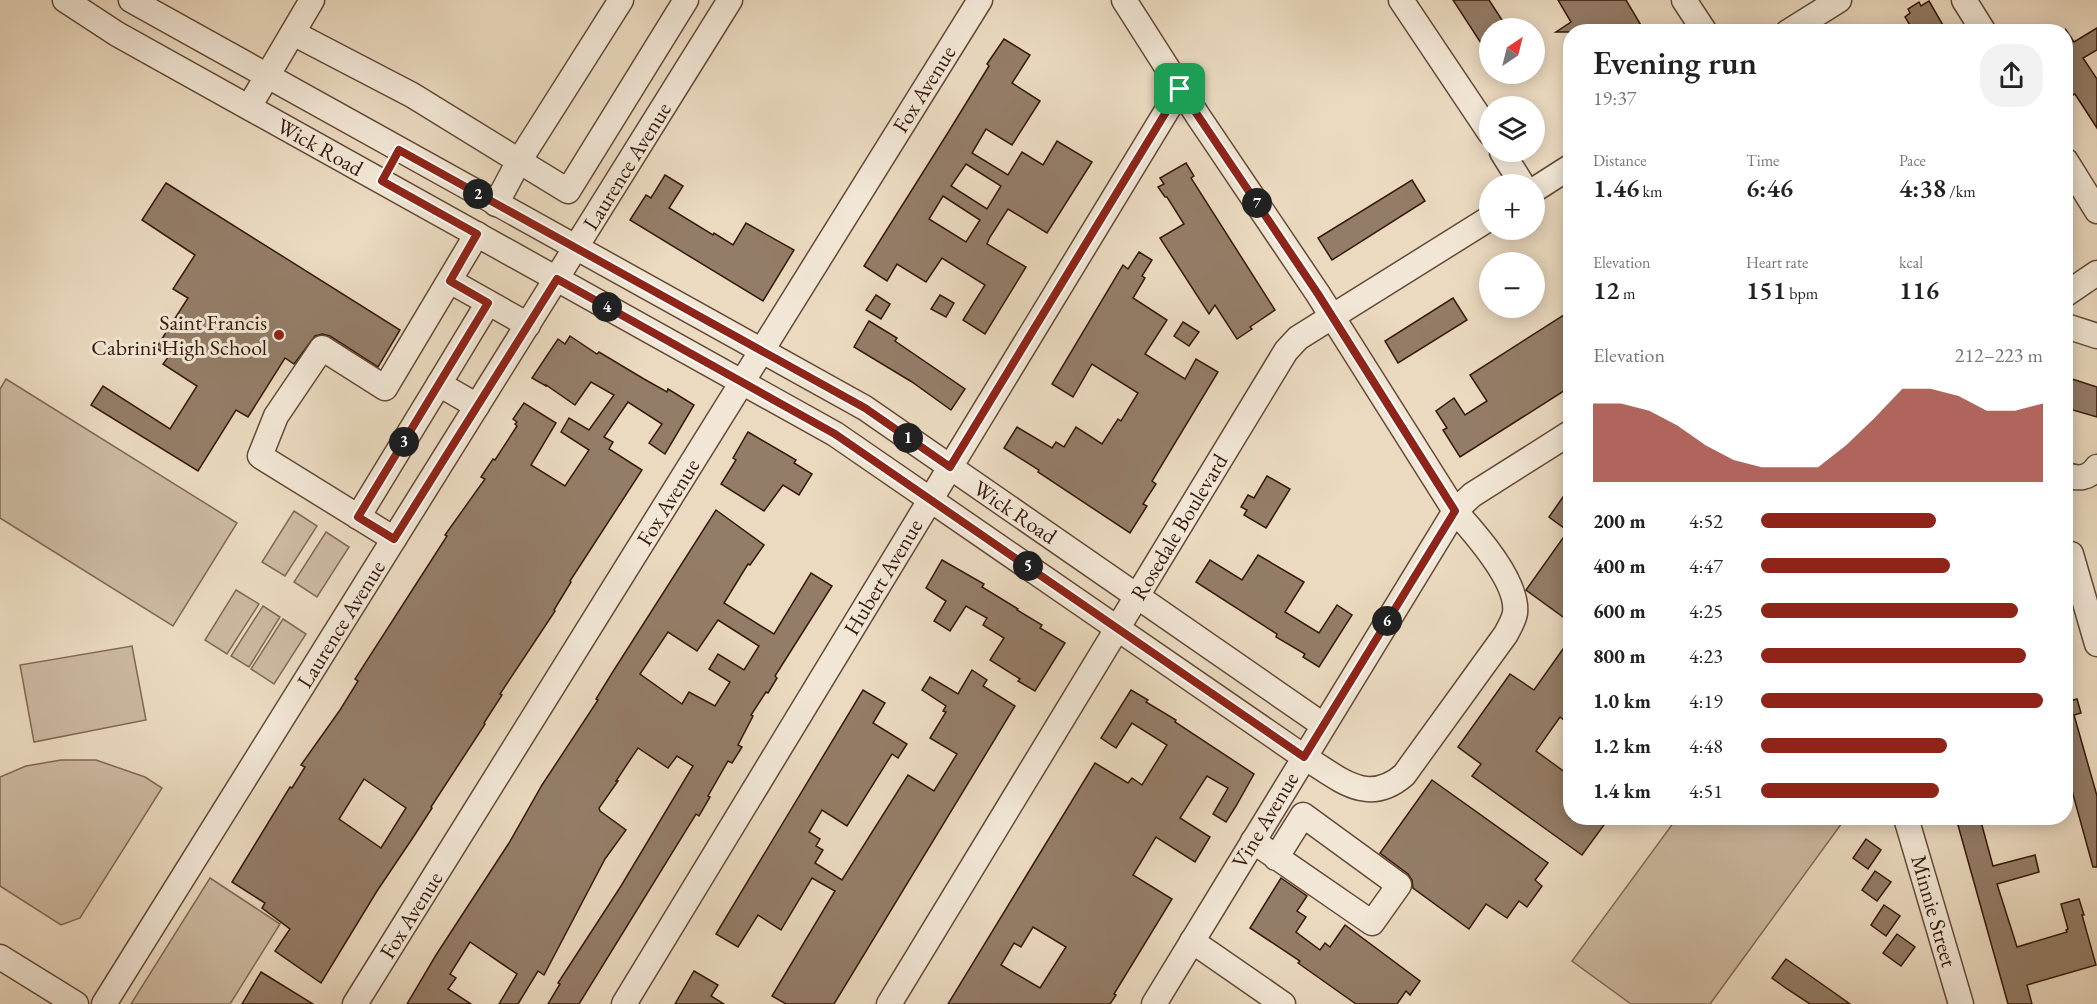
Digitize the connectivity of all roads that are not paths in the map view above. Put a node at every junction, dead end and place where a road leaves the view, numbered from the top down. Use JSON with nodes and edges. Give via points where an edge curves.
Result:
{"nodes":[{"id":1,"x":64,"y":0,"type":"edge"},
{"id":2,"x":131,"y":0,"type":"edge"},
{"id":3,"x":312,"y":0,"type":"edge"},
{"id":4,"x":621,"y":0,"type":"edge"},
{"id":5,"x":686,"y":0,"type":"edge"},
{"id":6,"x":980,"y":0,"type":"edge"},
{"id":7,"x":1124,"y":0,"type":"edge"},
{"id":8,"x":1401,"y":0,"type":"edge"},
{"id":9,"x":1684,"y":0,"type":"edge"},
{"id":10,"x":1965,"y":0,"type":"edge"},
{"id":11,"x":1831,"y":2,"type":"edge"},
{"id":12,"x":721,"y":3,"type":"edge"},
{"id":13,"x":1700,"y":24,"type":"edge"},
{"id":14,"x":1799,"y":24,"type":"edge"},
{"id":15,"x":1979,"y":24,"type":"edge"},
{"id":16,"x":293,"y":33,"type":"junction"},
{"id":17,"x":268,"y":77,"type":"junction"},
{"id":18,"x":1180,"y":89,"type":"junction"},
{"id":19,"x":249,"y":107,"type":"junction"},
{"id":20,"x":1479,"y":117,"type":"edge"},
{"id":21,"x":399,"y":150,"type":"junction"},
{"id":22,"x":519,"y":161,"type":"junction"},
{"id":23,"x":1563,"y":171,"type":"edge"},
{"id":24,"x":2073,"y":172,"type":"edge"},
{"id":25,"x":382,"y":181,"type":"junction"},
{"id":26,"x":1545,"y":182,"type":"edge"},
{"id":27,"x":496,"y":204,"type":"junction"},
{"id":28,"x":2097,"y":211,"type":"edge"},
{"id":29,"x":1479,"y":225,"type":"edge"},
{"id":30,"x":477,"y":234,"type":"junction"},
{"id":31,"x":576,"y":248,"type":"junction"},
{"id":32,"x":2097,"y":273,"type":"edge"},
{"id":33,"x":557,"y":279,"type":"junction"},
{"id":34,"x":450,"y":281,"type":"junction"},
{"id":35,"x":2073,"y":289,"type":"edge"},
{"id":36,"x":488,"y":303,"type":"junction"},
{"id":37,"x":1332,"y":317,"type":"junction"},
{"id":38,"x":528,"y":325,"type":"junction"},
{"id":39,"x":2073,"y":328,"type":"edge"},
{"id":40,"x":2097,"y":336,"type":"edge"},
{"id":41,"x":762,"y":350,"type":"junction"},
{"id":42,"x":743,"y":382,"type":"junction"},
{"id":43,"x":439,"y":384,"type":"junction"},
{"id":44,"x":477,"y":406,"type":"junction"},
{"id":45,"x":1563,"y":438,"type":"edge"},
{"id":46,"x":950,"y":467,"type":"junction"},
{"id":47,"x":2097,"y":467,"type":"edge"},
{"id":48,"x":2073,"y":477,"type":"edge"},
{"id":49,"x":931,"y":500,"type":"junction"},
{"id":50,"x":1455,"y":511,"type":"junction"},
{"id":51,"x":358,"y":517,"type":"junction"},
{"id":52,"x":394,"y":539,"type":"junction"},
{"id":53,"x":2073,"y":558,"type":"edge"},
{"id":54,"x":1137,"y":596,"type":"junction"},
{"id":55,"x":1118,"y":628,"type":"junction"},
{"id":56,"x":2097,"y":644,"type":"edge"},
{"id":57,"x":1323,"y":725,"type":"junction"},
{"id":58,"x":1304,"y":757,"type":"junction"},
{"id":59,"x":1908,"y":825,"type":"edge"},
{"id":60,"x":1253,"y":841,"type":"junction"},
{"id":61,"x":1276,"y":858,"type":"junction"},
{"id":62,"x":1192,"y":941,"type":"junction"},
{"id":63,"x":0,"y":957,"type":"edge"},
{"id":64,"x":76,"y":1004,"type":"edge"},
{"id":65,"x":104,"y":1004,"type":"edge"},
{"id":66,"x":355,"y":1004,"type":"edge"},
{"id":67,"x":624,"y":1004,"type":"edge"},
{"id":68,"x":889,"y":1004,"type":"edge"},
{"id":69,"x":1154,"y":1004,"type":"edge"},
{"id":70,"x":1283,"y":1004,"type":"edge"},
{"id":71,"x":1961,"y":1004,"type":"edge"}],
"edges":[{"from":1,"to":19,"type":"street","name":"Wick Road"},
{"from":2,"to":17,"type":"street","name":"Wick Road"},
{"from":3,"to":16,"type":"street"},
{"from":4,"to":22,"type":"street"},
{"from":5,"to":22,"type":"street","via":[[568,191]]},
{"from":6,"to":41,"type":"street","name":"Fox Avenue"},
{"from":7,"to":18,"type":"street","name":"Wick Road"},
{"from":8,"to":20,"type":"street"},
{"from":9,"to":13,"type":"street"},
{"from":10,"to":15,"type":"street"},
{"from":11,"to":14,"type":"street"},
{"from":12,"to":31,"type":"street","name":"Laurence Avenue"},
{"from":16,"to":17,"type":"street"},
{"from":16,"to":22,"type":"street","via":[[412,95]]},
{"from":17,"to":19,"type":"street"},
{"from":17,"to":21,"type":"street","name":"Wick Road"},
{"from":18,"to":37,"type":"street","name":"Wick Road"},
{"from":18,"to":46,"type":"street","name":"Hubert Avenue"},
{"from":19,"to":25,"type":"street","name":"Wick Road"},
{"from":21,"to":25,"type":"street"},
{"from":21,"to":27,"type":"street","name":"Wick Road"},
{"from":22,"to":27,"type":"street"},
{"from":23,"to":26,"type":"street"},
{"from":24,"to":28,"type":"street"},
{"from":25,"to":30,"type":"street","name":"Wick Road"},
{"from":27,"to":31,"type":"street","name":"Wick Road"},
{"from":29,"to":37,"type":"street","name":"Rosedale Boulevard"},
{"from":30,"to":33,"type":"street","name":"Wick Road"},
{"from":30,"to":34,"type":"street"},
{"from":31,"to":33,"type":"street","name":"Laurence Avenue"},
{"from":31,"to":41,"type":"street","name":"Wick Road"},
{"from":32,"to":35,"type":"street"},
{"from":33,"to":38,"type":"street","name":"Laurence Avenue"},
{"from":33,"to":42,"type":"street","name":"Wick Road"},
{"from":34,"to":36,"type":"street"},
{"from":34,"to":51,"type":"street","via":[[386,388],[322,348],[276,416],[260,456]]},
{"from":36,"to":38,"type":"street"},
{"from":36,"to":43,"type":"street"},
{"from":37,"to":50,"type":"street","name":"Wick Road"},
{"from":37,"to":54,"type":"street","name":"Rosedale Boulevard","via":[[1298,338],[1286,351]]},
{"from":38,"to":44,"type":"street","name":"Laurence Avenue"},
{"from":39,"to":40,"type":"street"},
{"from":41,"to":42,"type":"street","name":"Fox Avenue"},
{"from":41,"to":46,"type":"street","name":"Wick Road","via":[[865,408]]},
{"from":42,"to":49,"type":"street","name":"Wick Road","via":[[835,434]]},
{"from":42,"to":66,"type":"street","name":"Fox Avenue"},
{"from":43,"to":44,"type":"street"},
{"from":43,"to":51,"type":"street"},
{"from":44,"to":52,"type":"street","name":"Laurence Avenue"},
{"from":45,"to":50,"type":"street","name":"Vine Avenue","via":[[1472,495]]},
{"from":46,"to":49,"type":"street","name":"Hubert Avenue"},
{"from":46,"to":54,"type":"street","name":"Wick Road"},
{"from":47,"to":48,"type":"street","via":[[2092,474]]},
{"from":49,"to":55,"type":"street","name":"Wick Road"},
{"from":49,"to":67,"type":"street","name":"Hubert Avenue"},
{"from":50,"to":57,"type":"street","name":"Vine Avenue"},
{"from":50,"to":58,"type":"street","name":"Wick Road","via":[[1474,532],[1510,587],[1515,613],[1506,634],[1404,775],[1393,784],[1378,790],[1362,790]]},
{"from":51,"to":52,"type":"street"},
{"from":52,"to":65,"type":"street","name":"Laurence Avenue"},
{"from":53,"to":56,"type":"street"},
{"from":54,"to":55,"type":"street","name":"Rosedale Boulevard"},
{"from":54,"to":57,"type":"street","name":"Wick Road"},
{"from":55,"to":58,"type":"street","name":"Wick Road"},
{"from":55,"to":68,"type":"street","name":"Rosedale Boulevard"},
{"from":57,"to":58,"type":"street","name":"Vine Avenue"},
{"from":58,"to":60,"type":"street","name":"Vine Avenue"},
{"from":59,"to":71,"type":"street","name":"Minnie Street"},
{"from":60,"to":61,"type":"street"},
{"from":60,"to":62,"type":"street","name":"Vine Avenue"},
{"from":61,"to":61,"type":"street","via":[[1372,923],[1399,885],[1303,815]]},
{"from":62,"to":69,"type":"street","name":"Vine Avenue"},
{"from":62,"to":70,"type":"street"},
{"from":63,"to":64,"type":"street"}]}
